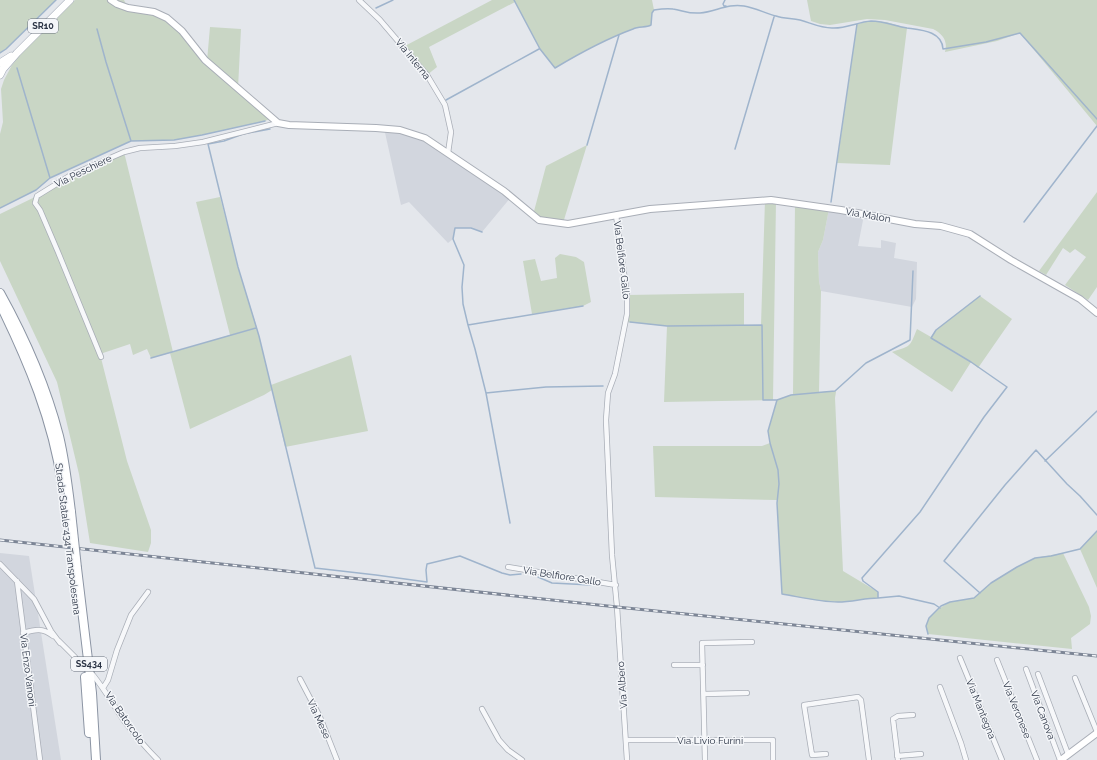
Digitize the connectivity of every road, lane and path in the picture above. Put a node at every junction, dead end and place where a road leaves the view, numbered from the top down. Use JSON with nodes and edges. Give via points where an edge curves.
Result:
{"nodes":[{"id":1,"x":70,"y":0,"type":"edge"},
{"id":2,"x":110,"y":0,"type":"edge"},
{"id":3,"x":359,"y":0,"type":"edge"},
{"id":4,"x":16,"y":52,"type":"junction"},
{"id":5,"x":0,"y":63,"type":"edge"},
{"id":6,"x":0,"y":75,"type":"edge"},
{"id":7,"x":278,"y":123,"type":"junction"},
{"id":8,"x":289,"y":125,"type":"joint"},
{"id":9,"x":448,"y":153,"type":"junction"},
{"id":10,"x":616,"y":215,"type":"junction"},
{"id":11,"x":0,"y":284,"type":"edge"},
{"id":12,"x":1,"y":299,"type":"edge"},
{"id":13,"x":1097,"y":312,"type":"edge"},
{"id":14,"x":0,"y":313,"type":"edge"},
{"id":15,"x":15,"y":336,"type":"junction"},
{"id":16,"x":101,"y":357,"type":"dead end"},
{"id":17,"x":34,"y":364,"type":"junction"},
{"id":18,"x":68,"y":512,"type":"junction"},
{"id":19,"x":0,"y":564,"type":"edge"},
{"id":20,"x":508,"y":567,"type":"dead end"},
{"id":21,"x":75,"y":568,"type":"junction"},
{"id":22,"x":17,"y":581,"type":"junction"},
{"id":23,"x":616,"y":585,"type":"junction"},
{"id":24,"x":148,"y":592,"type":"dead end"},
{"id":25,"x":618,"y":610,"type":"joint"},
{"id":26,"x":23,"y":632,"type":"junction"},
{"id":27,"x":752,"y":642,"type":"dead end"},
{"id":28,"x":60,"y":643,"type":"junction"},
{"id":29,"x":75,"y":657,"type":"tunnel mouth"},
{"id":30,"x":960,"y":658,"type":"dead end"},
{"id":31,"x":997,"y":660,"type":"dead end"},
{"id":32,"x":674,"y":665,"type":"dead end"},
{"id":33,"x":703,"y":665,"type":"junction"},
{"id":34,"x":1026,"y":669,"type":"dead end"},
{"id":35,"x":1038,"y":674,"type":"dead end"},
{"id":36,"x":93,"y":675,"type":"tunnel mouth"},
{"id":37,"x":1075,"y":678,"type":"dead end"},
{"id":38,"x":300,"y":679,"type":"dead end"},
{"id":39,"x":940,"y":687,"type":"dead end"},
{"id":40,"x":103,"y":688,"type":"junction"},
{"id":41,"x":747,"y":693,"type":"dead end"},
{"id":42,"x":704,"y":694,"type":"junction"},
{"id":43,"x":482,"y":709,"type":"dead end"},
{"id":44,"x":913,"y":715,"type":"dead end"},
{"id":45,"x":1095,"y":735,"type":"edge"},
{"id":46,"x":626,"y":740,"type":"junction"},
{"id":47,"x":705,"y":740,"type":"junction"},
{"id":48,"x":826,"y":754,"type":"dead end"},
{"id":49,"x":922,"y":754,"type":"dead end"},
{"id":50,"x":1068,"y":754,"type":"junction"},
{"id":51,"x":897,"y":758,"type":"edge"},
{"id":52,"x":40,"y":760,"type":"edge"},
{"id":53,"x":91,"y":760,"type":"edge"},
{"id":54,"x":96,"y":760,"type":"edge"},
{"id":55,"x":158,"y":760,"type":"edge"},
{"id":56,"x":337,"y":760,"type":"edge"},
{"id":57,"x":522,"y":760,"type":"edge"},
{"id":58,"x":627,"y":760,"type":"edge"},
{"id":59,"x":705,"y":760,"type":"edge"},
{"id":60,"x":774,"y":760,"type":"edge"},
{"id":61,"x":869,"y":760,"type":"edge"},
{"id":62,"x":966,"y":760,"type":"edge"},
{"id":63,"x":1002,"y":760,"type":"edge"},
{"id":64,"x":1037,"y":760,"type":"edge"},
{"id":65,"x":1061,"y":760,"type":"edge"}],
"edges":[{"from":1,"to":4,"type":"main road","number":"SR10"},
{"from":2,"to":7,"type":"street","via":[[128,8],[154,12],[167,18],[182,31],[205,60]]},
{"from":3,"to":9,"type":"street","name":"Via Interna","via":[[427,74],[445,105],[451,132]]},
{"from":4,"to":5,"type":"main road","number":"SR10"},
{"from":4,"to":6,"type":"main road","number":"SR10"},
{"from":7,"to":8,"type":"street","name":"Via Peschiere"},
{"from":7,"to":16,"type":"street","name":"Via Peschiere","via":[[203,142],[124,152],[71,175],[37,196],[35,203]]},
{"from":8,"to":9,"type":"street","name":"Via Belfiore Gallo","via":[[400,130],[425,138]]},
{"from":9,"to":10,"type":"street","name":"Via Belfiore Gallo","via":[[539,220],[568,224]]},
{"from":10,"to":13,"type":"street","name":"Via Malon","via":[[771,200],[941,226],[970,234],[1080,299]]},
{"from":10,"to":23,"type":"street","name":"Via Belfiore Gallo","via":[[627,295],[626,322],[615,374],[608,393],[606,420],[612,555]]},
{"from":11,"to":17,"type":"highway","via":[[24,331],[34,356]]},
{"from":12,"to":15,"type":"highway","name":"Strada Statale 434 Transpolesana","number":"SS434"},
{"from":12,"to":17,"type":"highway","number":"SS434","via":[[16,323]]},
{"from":14,"to":15,"type":"highway"},
{"from":15,"to":18,"type":"highway","name":"Strada Statale 434 Transpolesana","number":"SS434","via":[[38,389],[53,438]]},
{"from":17,"to":18,"type":"highway","name":"Strada Statale 434 Transpolesana","number":"SS434","via":[[59,436],[66,472]]},
{"from":18,"to":21,"type":"highway","name":"Strada Statale 434 Transpolesana","number":"SS434","bridge":true},
{"from":19,"to":22,"type":"street"},
{"from":20,"to":23,"type":"street","name":"Via Belfiore Gallo"},
{"from":21,"to":53,"type":"highway","name":"Strada Statale 434 Transpolesana","number":"SS434"},
{"from":21,"to":54,"type":"highway","name":"Strada Statale 434 Transpolesana","number":"SS434","via":[[92,693]]},
{"from":22,"to":26,"type":"street","name":"Via Enzo Vanoni"},
{"from":22,"to":28,"type":"street","via":[[34,599]]},
{"from":23,"to":25,"type":"street","name":"Via Belfiore Gallo"},
{"from":24,"to":40,"type":"street","via":[[131,615]]},
{"from":25,"to":46,"type":"street","name":"Via Albero"},
{"from":26,"to":28,"type":"street","via":[[43,630]]},
{"from":26,"to":52,"type":"street","name":"Via Enzo Vanoni"},
{"from":27,"to":33,"type":"street","via":[[702,643]]},
{"from":28,"to":29,"type":"street"},
{"from":30,"to":63,"type":"street","name":"Via Mantegna"},
{"from":31,"to":64,"type":"street","name":"Via Veronese"},
{"from":32,"to":33,"type":"street"},
{"from":33,"to":42,"type":"street"},
{"from":34,"to":65,"type":"street","name":"Via Canova"},
{"from":35,"to":50,"type":"street"},
{"from":36,"to":40,"type":"street","name":"Via Batorcolo"},
{"from":37,"to":45,"type":"street"},
{"from":38,"to":56,"type":"street","name":"Via Mese","via":[[320,717]]},
{"from":39,"to":62,"type":"street"},
{"from":40,"to":55,"type":"street","name":"Via Batorcolo","via":[[145,747]]},
{"from":41,"to":42,"type":"street"},
{"from":42,"to":47,"type":"street"},
{"from":43,"to":57,"type":"street","via":[[499,740]]},
{"from":44,"to":51,"type":"street","via":[[893,719]]},
{"from":45,"to":50,"type":"street"},
{"from":46,"to":47,"type":"street","name":"Via Livio Furini"},
{"from":46,"to":58,"type":"street","name":"Via Albero"},
{"from":47,"to":59,"type":"street"},
{"from":47,"to":60,"type":"street","name":"Via Livio Furini","via":[[773,740]]},
{"from":48,"to":61,"type":"street","via":[[812,755],[804,705],[858,697],[861,700]]},
{"from":49,"to":51,"type":"street"},
{"from":50,"to":65,"type":"street"}]}
